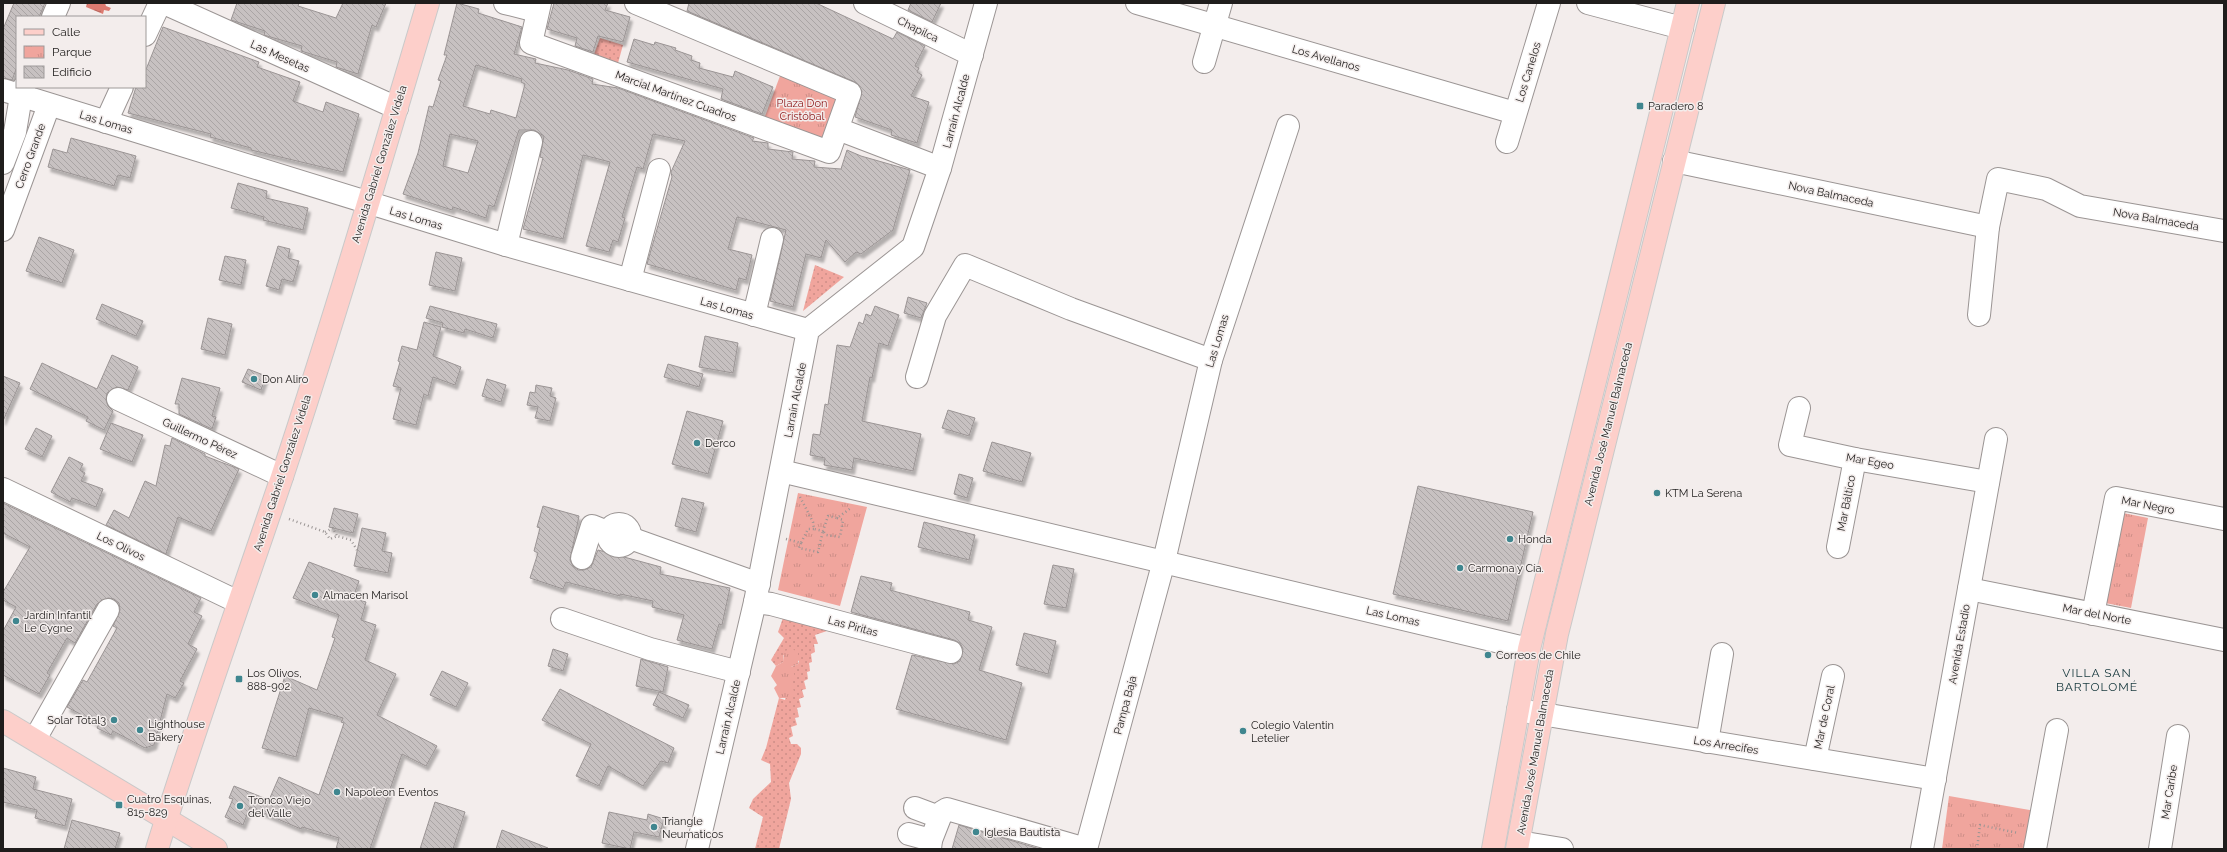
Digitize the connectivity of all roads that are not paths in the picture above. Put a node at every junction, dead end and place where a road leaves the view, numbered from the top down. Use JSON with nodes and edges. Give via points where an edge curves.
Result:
{"nodes":[{"id":1,"x":59,"y":3,"type":"edge"},
{"id":2,"x":160,"y":3,"type":"edge"},
{"id":3,"x":164,"y":3,"type":"edge"},
{"id":4,"x":428,"y":3,"type":"edge"},
{"id":5,"x":505,"y":3,"type":"edge"},
{"id":6,"x":636,"y":3,"type":"edge"},
{"id":7,"x":865,"y":3,"type":"edge"},
{"id":8,"x":986,"y":3,"type":"edge"},
{"id":9,"x":1137,"y":3,"type":"edge"},
{"id":10,"x":1221,"y":3,"type":"edge"},
{"id":11,"x":1549,"y":3,"type":"edge"},
{"id":12,"x":1588,"y":3,"type":"edge"},
{"id":13,"x":1688,"y":3,"type":"edge"},
{"id":14,"x":1714,"y":3,"type":"edge"},
{"id":15,"x":538,"y":7,"type":"edge"},
{"id":16,"x":53,"y":16,"type":"edge"},
{"id":17,"x":1215,"y":25,"type":"junction"},
{"id":18,"x":1682,"y":28,"type":"junction"},
{"id":19,"x":146,"y":34,"type":"edge"},
{"id":20,"x":972,"y":55,"type":"junction"},
{"id":21,"x":1204,"y":62,"type":"dead end"},
{"id":22,"x":122,"y":88,"type":"edge"},
{"id":23,"x":16,"y":91,"type":"edge"},
{"id":24,"x":49,"y":105,"type":"junction"},
{"id":25,"x":397,"y":108,"type":"junction"},
{"id":26,"x":1515,"y":113,"type":"junction"},
{"id":27,"x":106,"y":122,"type":"junction"},
{"id":28,"x":1288,"y":126,"type":"dead end"},
{"id":29,"x":838,"y":129,"type":"junction"},
{"id":30,"x":531,"y":142,"type":"dead end"},
{"id":31,"x":1507,"y":142,"type":"dead end"},
{"id":32,"x":1674,"y":161,"type":"junction"},
{"id":33,"x":3,"y":163,"type":"edge"},
{"id":34,"x":940,"y":168,"type":"junction"},
{"id":35,"x":659,"y":170,"type":"dead end"},
{"id":36,"x":368,"y":204,"type":"junction"},
{"id":37,"x":1988,"y":227,"type":"junction"},
{"id":38,"x":3,"y":230,"type":"edge"},
{"id":39,"x":2224,"y":231,"type":"edge"},
{"id":40,"x":772,"y":239,"type":"dead end"},
{"id":41,"x":506,"y":245,"type":"junction"},
{"id":42,"x":630,"y":280,"type":"junction"},
{"id":43,"x":754,"y":315,"type":"junction"},
{"id":44,"x":1980,"y":315,"type":"dead end"},
{"id":45,"x":808,"y":330,"type":"junction"},
{"id":46,"x":1211,"y":360,"type":"junction"},
{"id":47,"x":917,"y":377,"type":"dead end"},
{"id":48,"x":118,"y":399,"type":"dead end"},
{"id":49,"x":1799,"y":408,"type":"dead end"},
{"id":50,"x":1996,"y":439,"type":"dead end"},
{"id":51,"x":1855,"y":459,"type":"junction"},
{"id":52,"x":781,"y":471,"type":"junction"},
{"id":53,"x":282,"y":476,"type":"junction"},
{"id":54,"x":1988,"y":482,"type":"junction"},
{"id":55,"x":3,"y":489,"type":"edge"},
{"id":56,"x":2224,"y":519,"type":"edge"},
{"id":57,"x":1838,"y":547,"type":"dead end"},
{"id":58,"x":582,"y":558,"type":"dead end"},
{"id":59,"x":1164,"y":561,"type":"junction"},
{"id":60,"x":1969,"y":589,"type":"junction"},
{"id":61,"x":757,"y":593,"type":"junction"},
{"id":62,"x":238,"y":602,"type":"junction"},
{"id":63,"x":108,"y":610,"type":"dead end"},
{"id":64,"x":2093,"y":614,"type":"junction"},
{"id":65,"x":562,"y":619,"type":"dead end"},
{"id":66,"x":2224,"y":640,"type":"edge"},
{"id":67,"x":1529,"y":648,"type":"junction"},
{"id":68,"x":952,"y":652,"type":"dead end"},
{"id":69,"x":1722,"y":654,"type":"dead end"},
{"id":70,"x":739,"y":672,"type":"junction"},
{"id":71,"x":1833,"y":676,"type":"dead end"},
{"id":72,"x":1518,"y":710,"type":"junction"},
{"id":73,"x":1542,"y":713,"type":"junction"},
{"id":74,"x":3,"y":721,"type":"edge"},
{"id":75,"x":2057,"y":730,"type":"dead end"},
{"id":76,"x":2178,"y":736,"type":"dead end"},
{"id":77,"x":35,"y":739,"type":"junction"},
{"id":78,"x":1707,"y":742,"type":"junction"},
{"id":79,"x":1815,"y":759,"type":"junction"},
{"id":80,"x":1935,"y":779,"type":"junction"},
{"id":81,"x":915,"y":808,"type":"dead end"},
{"id":82,"x":939,"y":817,"type":"junction"},
{"id":83,"x":167,"y":819,"type":"junction"},
{"id":84,"x":909,"y":834,"type":"dead end"},
{"id":85,"x":931,"y":845,"type":"edge"},
{"id":86,"x":1518,"y":845,"type":"edge"},
{"id":87,"x":157,"y":849,"type":"edge"},
{"id":88,"x":216,"y":849,"type":"edge"},
{"id":89,"x":697,"y":849,"type":"edge"},
{"id":90,"x":1086,"y":849,"type":"edge"},
{"id":91,"x":1493,"y":849,"type":"edge"},
{"id":92,"x":1562,"y":849,"type":"edge"},
{"id":93,"x":1922,"y":849,"type":"edge"},
{"id":94,"x":2035,"y":849,"type":"edge"},
{"id":95,"x":2160,"y":849,"type":"edge"}],
"edges":[{"from":1,"to":16,"type":"street"},
{"from":2,"to":19,"type":"street"},
{"from":3,"to":25,"type":"street","name":"Las Mesetas"},
{"from":4,"to":25,"type":"main road","name":"Avenida Gabriel González Videla"},
{"from":5,"to":15,"type":"street","name":"Marcial Martínez Cuadros"},
{"from":6,"to":29,"type":"street","name":"Marcial Martínez Cuadros","via":[[850,93]]},
{"from":7,"to":20,"type":"street","name":"Chapilca"},
{"from":8,"to":20,"type":"street","name":"Larraín Alcalde"},
{"from":9,"to":17,"type":"street","name":"Los Avellanos"},
{"from":10,"to":17,"type":"street"},
{"from":11,"to":26,"type":"street","name":"Los Canelos"},
{"from":12,"to":18,"type":"street"},
{"from":13,"to":18,"type":"main road","name":"Avenida José Manuel Balmaceda"},
{"from":14,"to":32,"type":"main road","name":"Avenida José Manuel Balmaceda"},
{"from":15,"to":29,"type":"street","name":"Marcial Martínez Cuadros","via":[[530,43],[829,152]]},
{"from":17,"to":21,"type":"street"},
{"from":17,"to":26,"type":"street","name":"Los Avellanos"},
{"from":18,"to":67,"type":"main road","name":"Avenida José Manuel Balmaceda"},
{"from":20,"to":34,"type":"street","name":"Larraín Alcalde"},
{"from":22,"to":27,"type":"street"},
{"from":23,"to":24,"type":"street","name":"Las Lomas"},
{"from":23,"to":33,"type":"street","name":"Cerro Grande","via":[[15,132]]},
{"from":24,"to":27,"type":"street","name":"Las Lomas"},
{"from":24,"to":38,"type":"street","name":"Cerro Grande"},
{"from":25,"to":36,"type":"main road","name":"Avenida Gabriel González Videla"},
{"from":26,"to":31,"type":"street","name":"Los Canelos"},
{"from":27,"to":36,"type":"street","name":"Las Lomas"},
{"from":28,"to":46,"type":"street","name":"Las Lomas"},
{"from":29,"to":34,"type":"street"},
{"from":30,"to":41,"type":"street"},
{"from":32,"to":37,"type":"street","name":"Nova Balmaceda"},
{"from":32,"to":73,"type":"main road","name":"Avenida José Manuel Balmaceda","via":[[1584,519],[1557,634]]},
{"from":34,"to":45,"type":"street","name":"Larraín Alcalde","via":[[913,247]]},
{"from":35,"to":42,"type":"street"},
{"from":36,"to":41,"type":"street","name":"Las Lomas"},
{"from":36,"to":53,"type":"main road","name":"Avenida Gabriel González Videla"},
{"from":37,"to":39,"type":"street","name":"Nova Balmaceda","via":[[1998,180],[2046,189],[2080,206]]},
{"from":37,"to":44,"type":"street","name":"Nova Balmaceda"},
{"from":40,"to":43,"type":"street"},
{"from":41,"to":42,"type":"street","name":"Las Lomas"},
{"from":42,"to":43,"type":"street","name":"Las Lomas"},
{"from":43,"to":45,"type":"street","name":"Las Lomas"},
{"from":45,"to":52,"type":"street","name":"Larraín Alcalde"},
{"from":46,"to":47,"type":"street","via":[[1071,309],[965,265],[935,316]]},
{"from":46,"to":59,"type":"street","name":"Las Lomas"},
{"from":48,"to":53,"type":"street","name":"Guillermo Pérez"},
{"from":49,"to":51,"type":"street","name":"Mar Egeo","via":[[1790,445]]},
{"from":50,"to":54,"type":"street","name":"Avenida Estadio"},
{"from":51,"to":54,"type":"street","name":"Mar Egeo"},
{"from":51,"to":57,"type":"street","name":"Mar Báltico"},
{"from":52,"to":59,"type":"street","name":"Las Lomas"},
{"from":52,"to":61,"type":"street","name":"Larraín Alcalde"},
{"from":53,"to":62,"type":"main road","name":"Avenida Gabriel González Videla"},
{"from":54,"to":60,"type":"street","name":"Avenida Estadio"},
{"from":55,"to":62,"type":"street","name":"Los Olivos"},
{"from":56,"to":64,"type":"street","name":"Mar Negro","via":[[2116,498]]},
{"from":58,"to":61,"type":"street","name":"Las Piritas","via":[[592,526],[607,532],[611,526],[618,525],[627,528],[630,538]]},
{"from":59,"to":67,"type":"street","name":"Las Lomas"},
{"from":59,"to":90,"type":"street","name":"Pampa Baja"},
{"from":60,"to":64,"type":"street","name":"Mar del Norte"},
{"from":60,"to":80,"type":"street","name":"Avenida Estadio"},
{"from":61,"to":68,"type":"street","name":"Las Piritas","via":[[771,604]]},
{"from":61,"to":70,"type":"street","name":"Larraín Alcalde"},
{"from":62,"to":83,"type":"main road","name":"Avenida Gabriel González Videla"},
{"from":63,"to":77,"type":"street"},
{"from":64,"to":66,"type":"street","name":"Mar del Norte"},
{"from":65,"to":70,"type":"street","via":[[650,649]]},
{"from":67,"to":72,"type":"main road","name":"Avenida José Manuel Balmaceda"},
{"from":69,"to":78,"type":"street"},
{"from":70,"to":89,"type":"street","name":"Larraín Alcalde"},
{"from":71,"to":79,"type":"street","name":"Mar de Coral"},
{"from":72,"to":73,"type":"street","name":"Los Arrecifes"},
{"from":72,"to":91,"type":"main road","name":"Avenida José Manuel Balmaceda"},
{"from":73,"to":78,"type":"street","name":"Los Arrecifes"},
{"from":73,"to":86,"type":"main road","name":"Avenida José Manuel Balmaceda"},
{"from":74,"to":77,"type":"main road"},
{"from":75,"to":94,"type":"street"},
{"from":76,"to":95,"type":"street","name":"Mar Caribe"},
{"from":77,"to":83,"type":"main road"},
{"from":78,"to":79,"type":"street","name":"Los Arrecifes"},
{"from":79,"to":80,"type":"street","name":"Los Arrecifes"},
{"from":80,"to":93,"type":"street","name":"Avenida Estadio"},
{"from":81,"to":82,"type":"street"},
{"from":82,"to":85,"type":"street"},
{"from":82,"to":90,"type":"street","via":[[947,809]]},
{"from":83,"to":87,"type":"main road","name":"Avenida Gabriel González Videla"},
{"from":83,"to":88,"type":"main road"},
{"from":84,"to":85,"type":"street"},
{"from":86,"to":92,"type":"street"}]}
